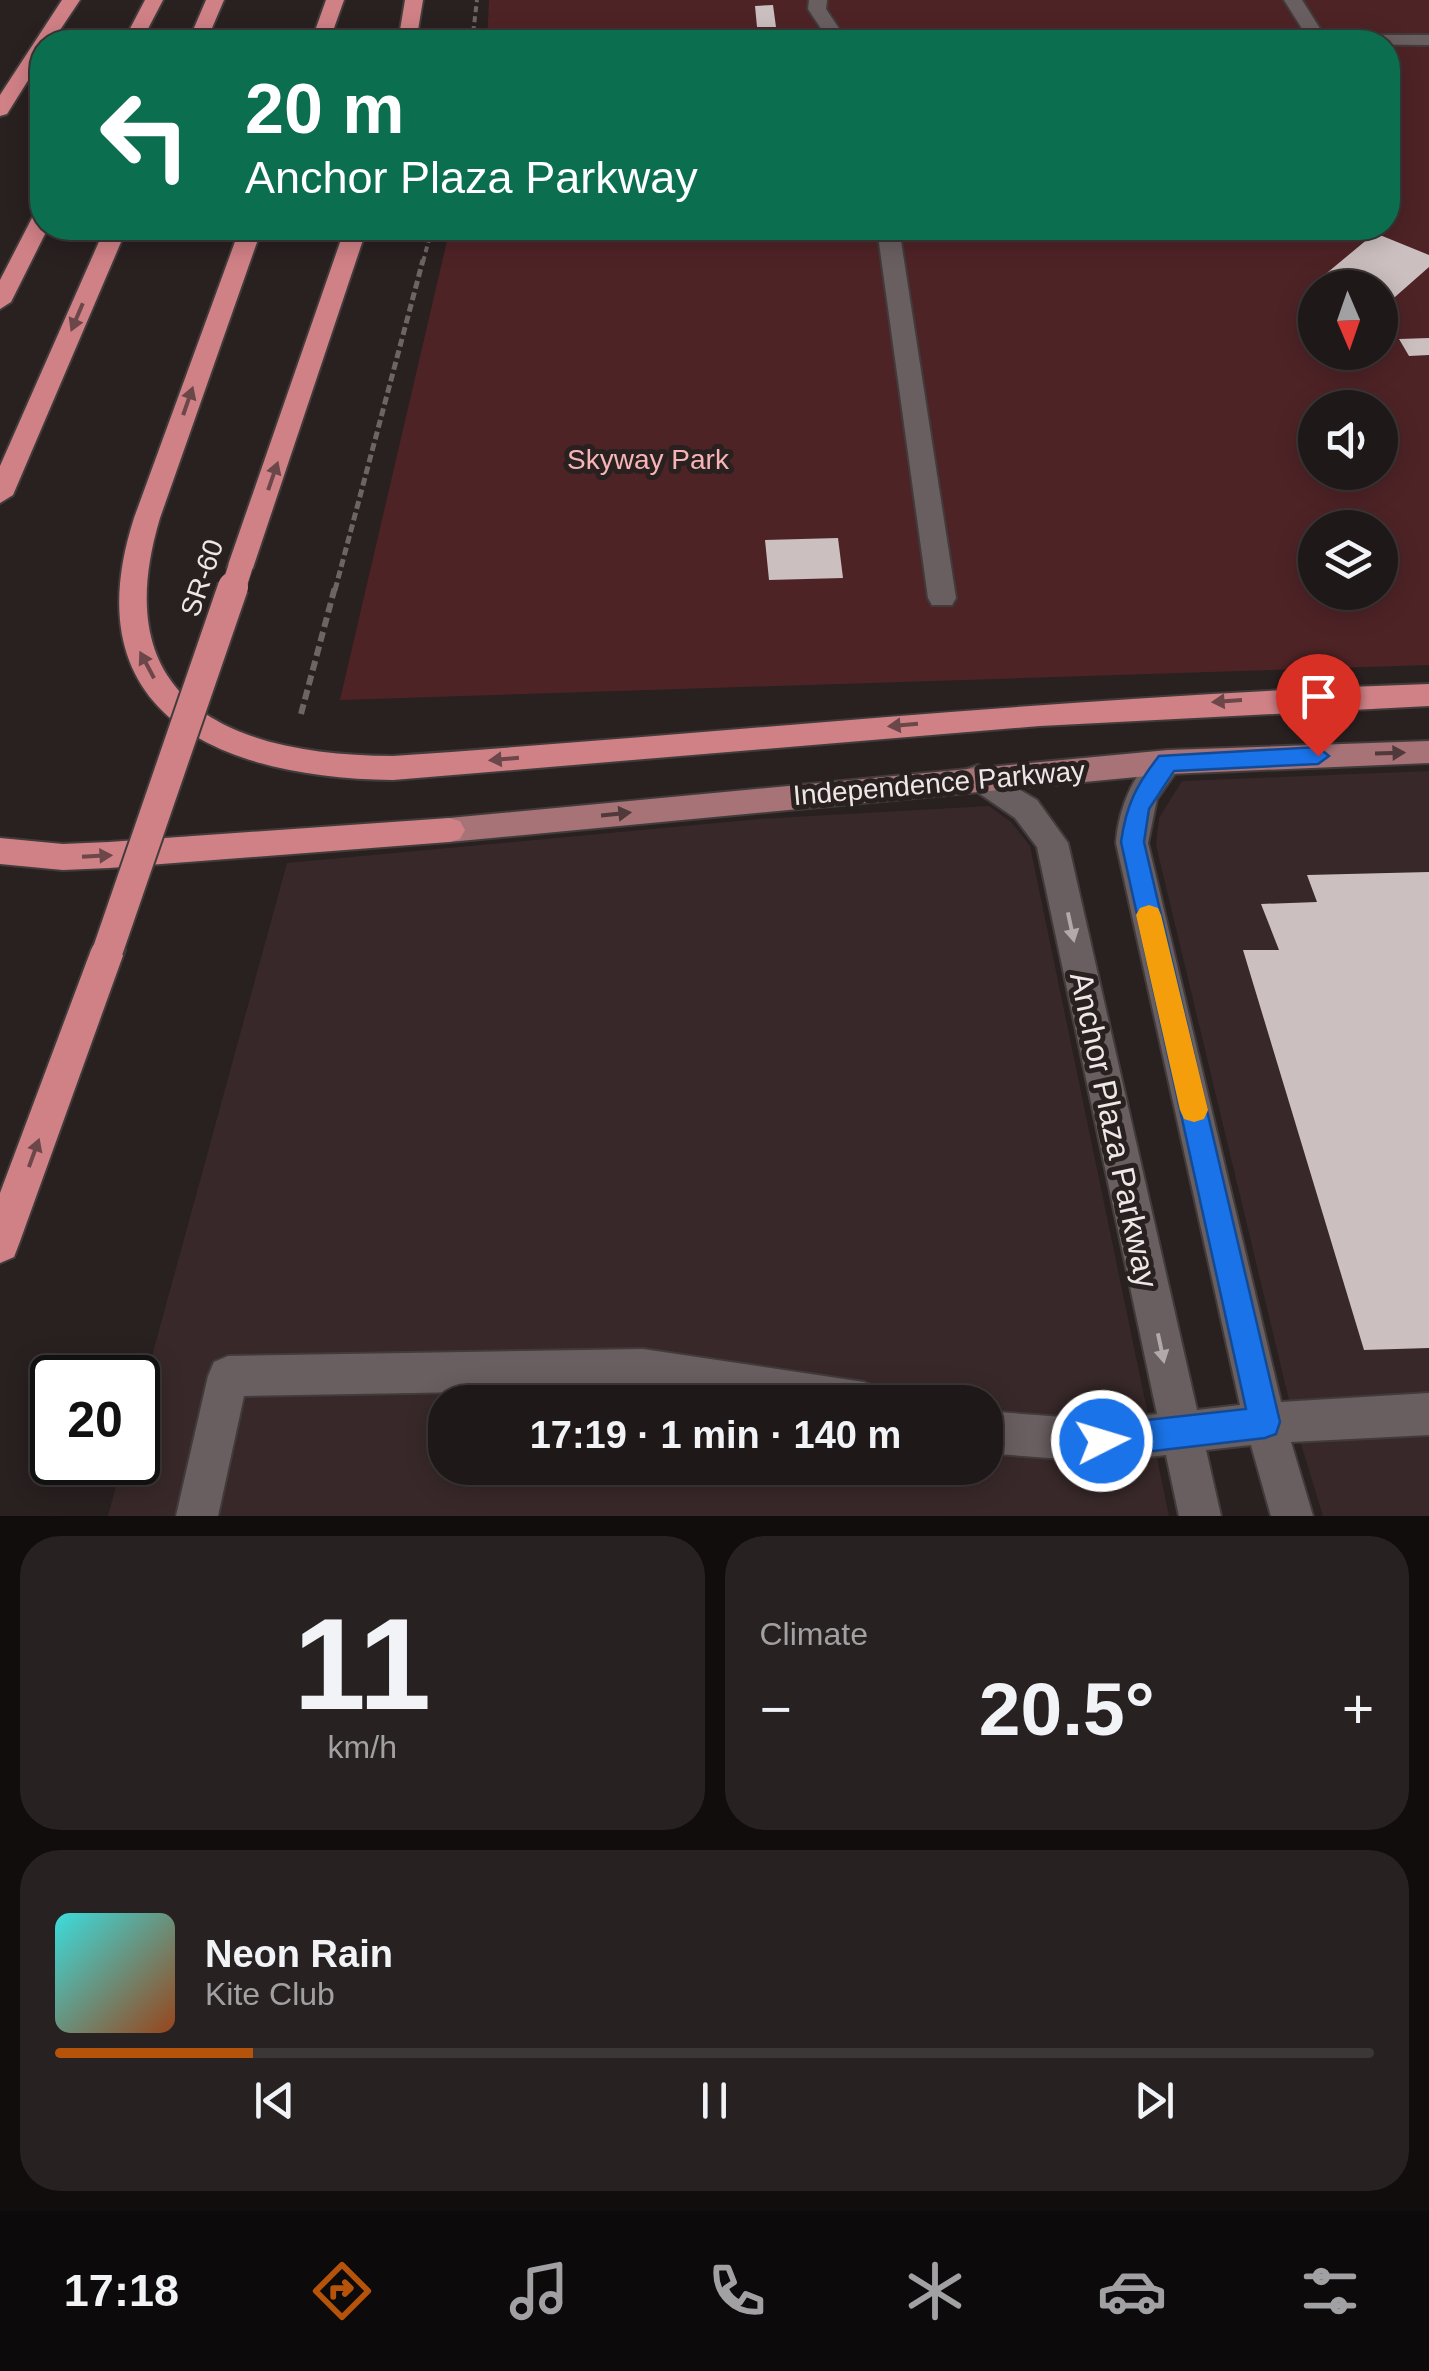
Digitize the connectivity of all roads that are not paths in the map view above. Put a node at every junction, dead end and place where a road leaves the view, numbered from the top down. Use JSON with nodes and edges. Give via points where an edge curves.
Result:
{"nodes":[{"id":1,"x":71,"y":0,"type":"edge"},
{"id":2,"x":154,"y":0,"type":"edge"},
{"id":3,"x":215,"y":0,"type":"edge"},
{"id":4,"x":335,"y":0,"type":"edge"},
{"id":5,"x":414,"y":0,"type":"edge"},
{"id":6,"x":818,"y":0,"type":"edge"},
{"id":7,"x":1293,"y":0,"type":"edge"},
{"id":8,"x":51,"y":30,"type":"edge"},
{"id":9,"x":138,"y":30,"type":"edge"},
{"id":10,"x":201,"y":30,"type":"edge"},
{"id":11,"x":324,"y":30,"type":"edge"},
{"id":12,"x":409,"y":30,"type":"edge"},
{"id":13,"x":831,"y":30,"type":"edge"},
{"id":14,"x":1312,"y":30,"type":"edge"},
{"id":15,"x":1400,"y":39,"type":"edge"},
{"id":16,"x":1429,"y":40,"type":"edge"},
{"id":17,"x":30,"y":63,"type":"edge"},
{"id":18,"x":0,"y":110,"type":"edge"},
{"id":19,"x":31,"y":240,"type":"edge"},
{"id":20,"x":111,"y":240,"type":"edge"},
{"id":21,"x":247,"y":240,"type":"edge"},
{"id":22,"x":352,"y":240,"type":"edge"},
{"id":23,"x":890,"y":240,"type":"edge"},
{"id":24,"x":0,"y":302,"type":"edge"},
{"id":25,"x":0,"y":495,"type":"edge"},
{"id":26,"x":942,"y":598,"type":"dead end"},
{"id":27,"x":1429,"y":694,"type":"edge"},
{"id":28,"x":1429,"y":752,"type":"edge"},
{"id":29,"x":1168,"y":762,"type":"junction"},
{"id":30,"x":978,"y":777,"type":"junction"},
{"id":31,"x":449,"y":830,"type":"joint"},
{"id":32,"x":0,"y":851,"type":"edge"},
{"id":33,"x":0,"y":1244,"type":"edge"},
{"id":34,"x":750,"y":1385,"type":"edge"},
{"id":35,"x":1429,"y":1414,"type":"edge"},
{"id":36,"x":1265,"y":1422,"type":"junction"},
{"id":37,"x":1003,"y":1433,"type":"edge"},
{"id":38,"x":1179,"y":1434,"type":"junction"},
{"id":39,"x":196,"y":1516,"type":"edge"},
{"id":40,"x":1200,"y":1516,"type":"edge"},
{"id":41,"x":1292,"y":1516,"type":"edge"}],
"edges":[{"from":1,"to":8,"type":"highway"},
{"from":2,"to":9,"type":"highway"},
{"from":3,"to":10,"type":"highway"},
{"from":4,"to":11,"type":"highway"},
{"from":5,"to":12,"type":"highway"},
{"from":6,"to":13,"type":"street"},
{"from":7,"to":14,"type":"street"},
{"from":15,"to":16,"type":"street"},
{"from":17,"to":18,"type":"highway"},
{"from":19,"to":24,"type":"highway"},
{"from":20,"to":25,"type":"highway","one_way":true},
{"from":27,"to":21,"type":"highway","one_way":true,"via":[[983,718],[393,768],[299,762],[222,740],[188,719],[163,692],[139,648],[130,606],[147,523]]},
{"from":33,"to":22,"type":"highway","name":"SR-60","number":"SR-60","one_way":true,"bridge":true},
{"from":23,"to":26,"type":"street"},
{"from":29,"to":28,"type":"main road","name":"Independence Parkway","one_way":true},
{"from":29,"to":30,"type":"main road","name":"Independence Parkway"},
{"from":29,"to":36,"type":"street","via":[[1145,790],[1132,842]]},
{"from":31,"to":30,"type":"main road","name":"Independence Parkway","one_way":true},
{"from":30,"to":38,"type":"street","name":"Anchor Plaza Parkway","one_way":true,"via":[[1026,809],[1052,843]]},
{"from":32,"to":31,"type":"highway","one_way":true,"via":[[109,855]]},
{"from":34,"to":39,"type":"street","via":[[643,1369],[228,1376]]},
{"from":35,"to":36,"type":"street"},
{"from":36,"to":38,"type":"street"},
{"from":36,"to":41,"type":"street"},
{"from":37,"to":38,"type":"street","via":[[1102,1441]]},
{"from":38,"to":40,"type":"street","name":"Anchor Plaza Parkway"}]}
